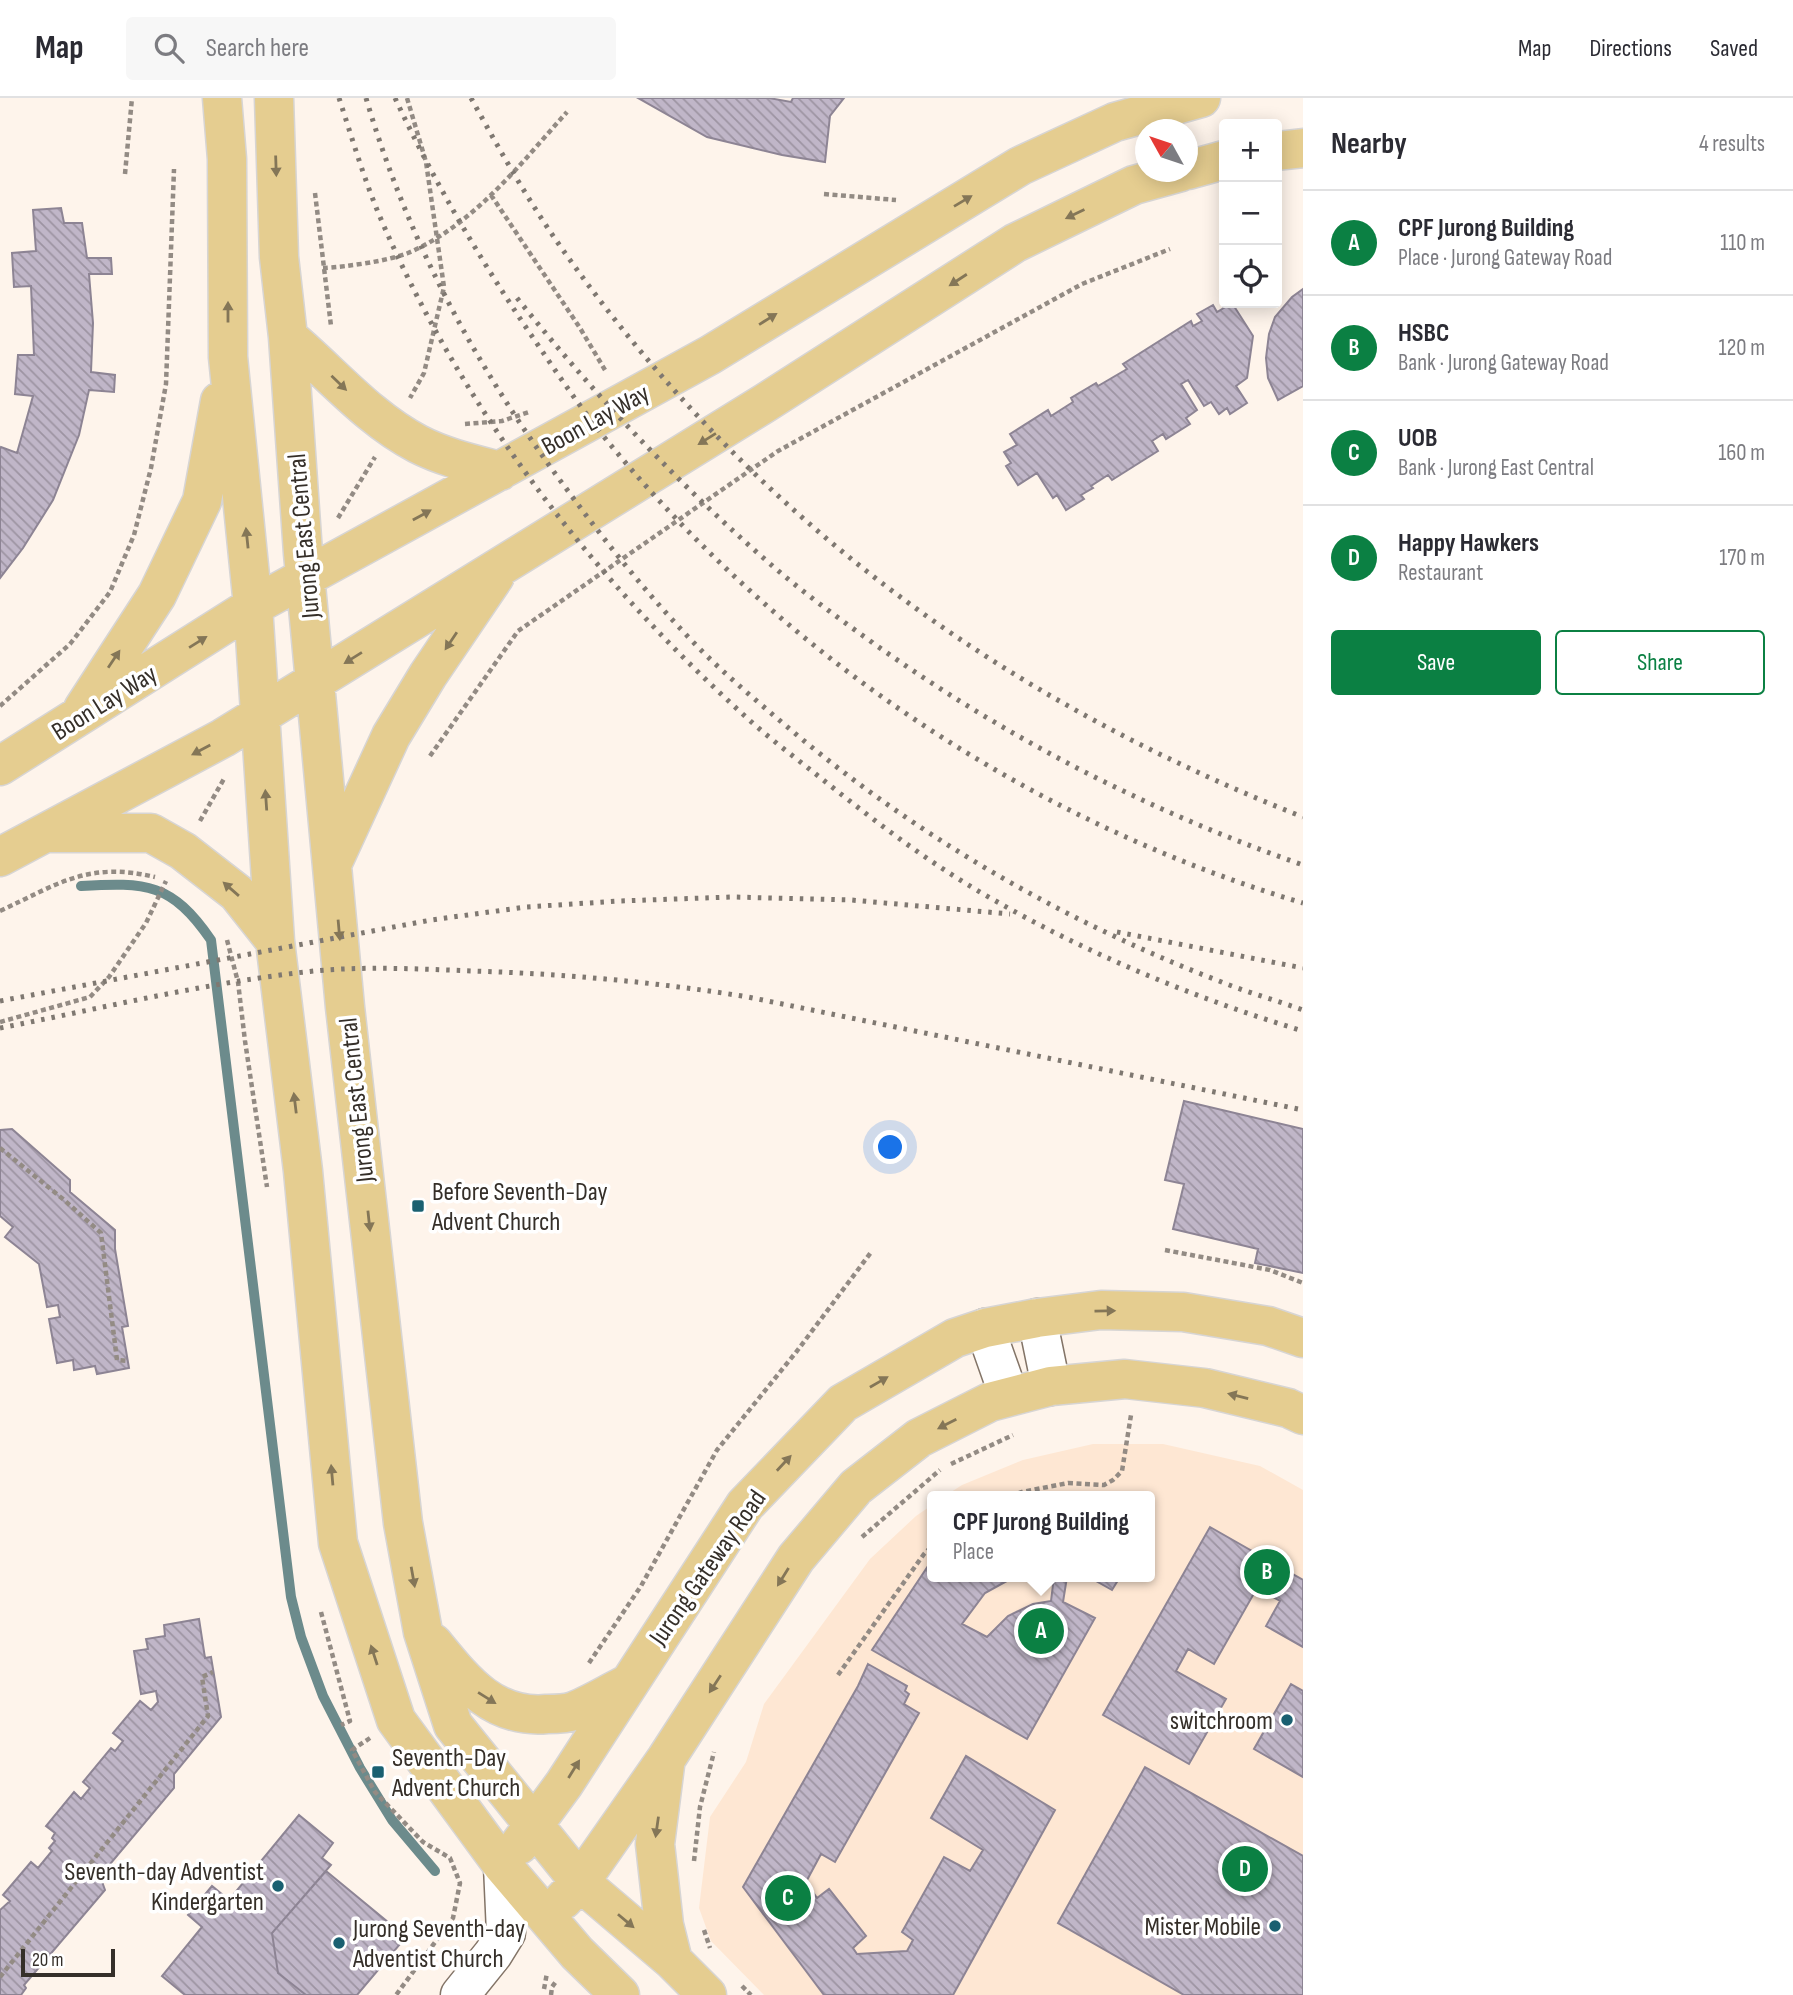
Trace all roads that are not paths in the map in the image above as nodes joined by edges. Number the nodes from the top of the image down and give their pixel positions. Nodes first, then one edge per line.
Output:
1 (222, 98) edge
2 (274, 98) edge
3 (1201, 98) edge
4 (1303, 148) edge
5 (1282, 150) edge
6 (1219, 161) edge
7 (1198, 167) edge
8 (1145, 182) edge
9 (288, 338) junction
10 (228, 357) junction
11 (500, 471) junction
12 (503, 564) junction
13 (305, 577) junction
14 (253, 606) junction
15 (316, 681) junction
16 (260, 715) junction
17 (78, 717) junction
18 (0, 766) edge
19 (47, 833) junction
20 (0, 857) edge
21 (333, 862) junction
22 (275, 941) junction
23 (1037, 1318) junction
24 (985, 1328) junction
25 (1303, 1338) edge
26 (1051, 1386) junction
27 (1016, 1413) junction
28 (1303, 1415) edge
29 (423, 1632) junction
30 (627, 1684) junction
31 (666, 1759) junction
32 (535, 1825) junction
33 (503, 1866) junction
34 (580, 1882) junction
35 (548, 1917) junction
36 (506, 1933) junction
37 (673, 1961) junction
38 (720, 1987) edge
39 (460, 1995) edge
40 (620, 1995) edge

10 -> 1 main road
2 -> 9 main road, Jurong East Central
11 -> 3 main road, Boon Lay Way
4 - 5 main road
6 - 7 main road
8 -> 12 main road
9 -> 11 main road
9 - 13 main road, Jurong East Central
14 -> 10 main road
17 -> 10 main road
13 -> 11 main road, Boon Lay Way
12 -> 15 main road
12 -> 21 main road
13 - 14 main road, Boon Lay Way
13 - 15 main road, Jurong East Central
14 - 16 main road
17 -> 14 main road, Boon Lay Way
15 - 16 main road
15 - 21 main road, Jurong East Central
16 -> 19 main road
22 -> 16 main road
17 - 18 main road, Boon Lay Way
19 - 20 main road
22 -> 19 main road
21 -> 29 main road, Jurong East Central
33 -> 22 main road
23 - 24 main road, Jurong Gateway Road
23 -> 25 main road, Jurong Gateway Road
23 - 26 street
24 - 27 street
30 -> 24 main road, Jurong Gateway Road
26 - 27 main road
28 -> 26 main road
27 -> 31 main road
29 -> 30 main road
29 - 32 main road, Jurong East Central
32 -> 30 main road, Jurong Gateway Road
31 - 34 main road
31 -> 37 main road
32 - 33 main road, Jurong Gateway Road
32 - 34 main road, Jurong East Central
33 - 35 main road
33 - 36 street
34 - 35 main road
34 -> 37 main road, Jurong East Central
35 - 36 street
35 - 40 main road
36 - 39 street
37 - 38 main road, Jurong East Central

